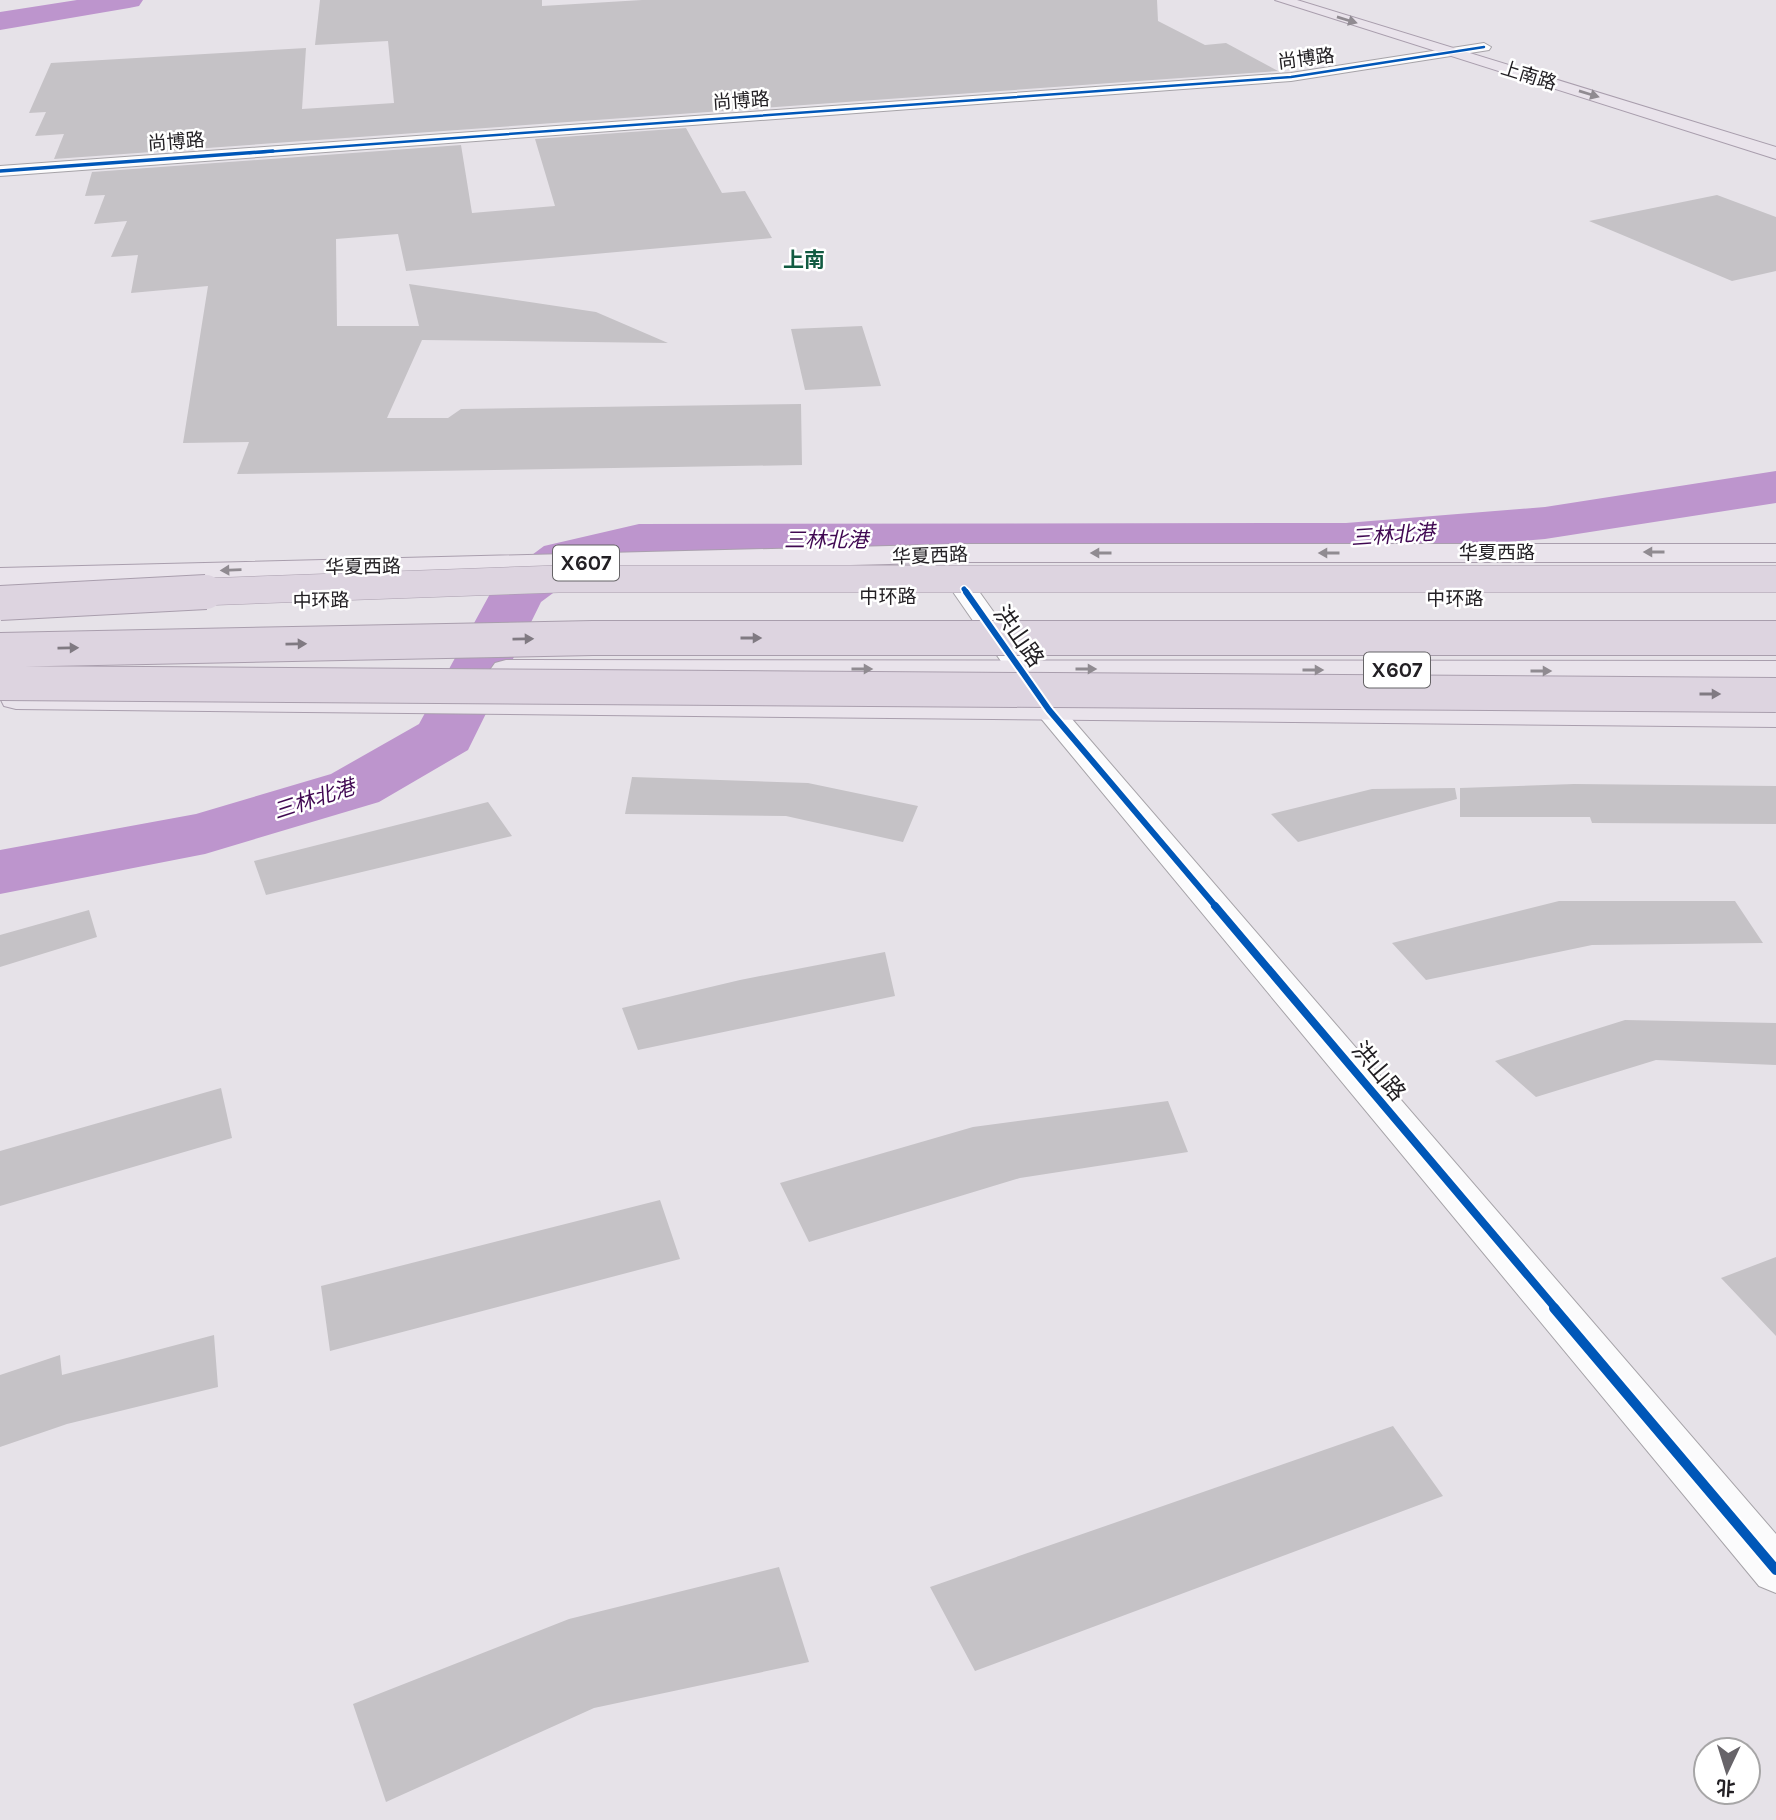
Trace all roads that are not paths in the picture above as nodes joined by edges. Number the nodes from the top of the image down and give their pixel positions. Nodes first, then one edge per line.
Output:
1 (1282, 0) edge
2 (1327, 0) edge
3 (1483, 47) junction
4 (1453, 52) junction
5 (1776, 135) edge
6 (1776, 153) edge
7 (0, 171) edge
8 (1776, 553) edge
9 (0, 577) edge
10 (1776, 579) edge
11 (0, 589) edge
12 (964, 589) junction
13 (1776, 591) edge
14 (1776, 598) edge
15 (0, 605) edge
16 (1776, 638) edge
17 (0, 650) edge
18 (1018, 669) junction
19 (1776, 671) edge
20 (0, 684) edge
21 (251, 687) junction
22 (1776, 695) edge
23 (0, 699) edge
24 (1049, 710) junction
25 (1776, 717) edge
26 (1776, 1570) edge

1 -> 4 main road, 上南路
2 - 3 main road, 上南路
3 - 4 street, 尚博路
3 - 5 main road, 上南路
4 -> 6 main road, 上南路
4 - 7 street, 尚博路
8 -> 9 main road, 华夏西路 / X607
10 - 15 highway, bridge
11 - 12 main road, 华夏西路, bridge
12 - 13 main road, 华夏西路
12 - 18 street, 洪山路
14 - 15 highway, 中环路, bridge
17 -> 16 highway, 中环路, bridge
18 -> 19 main road, X607
21 -> 18 main road, X607
18 - 24 street, 洪山路
20 - 21 main road, X607
20 -> 22 highway, bridge
21 - 23 main road
21 - 24 main road
24 - 25 main road
24 - 26 street, 洪山路

